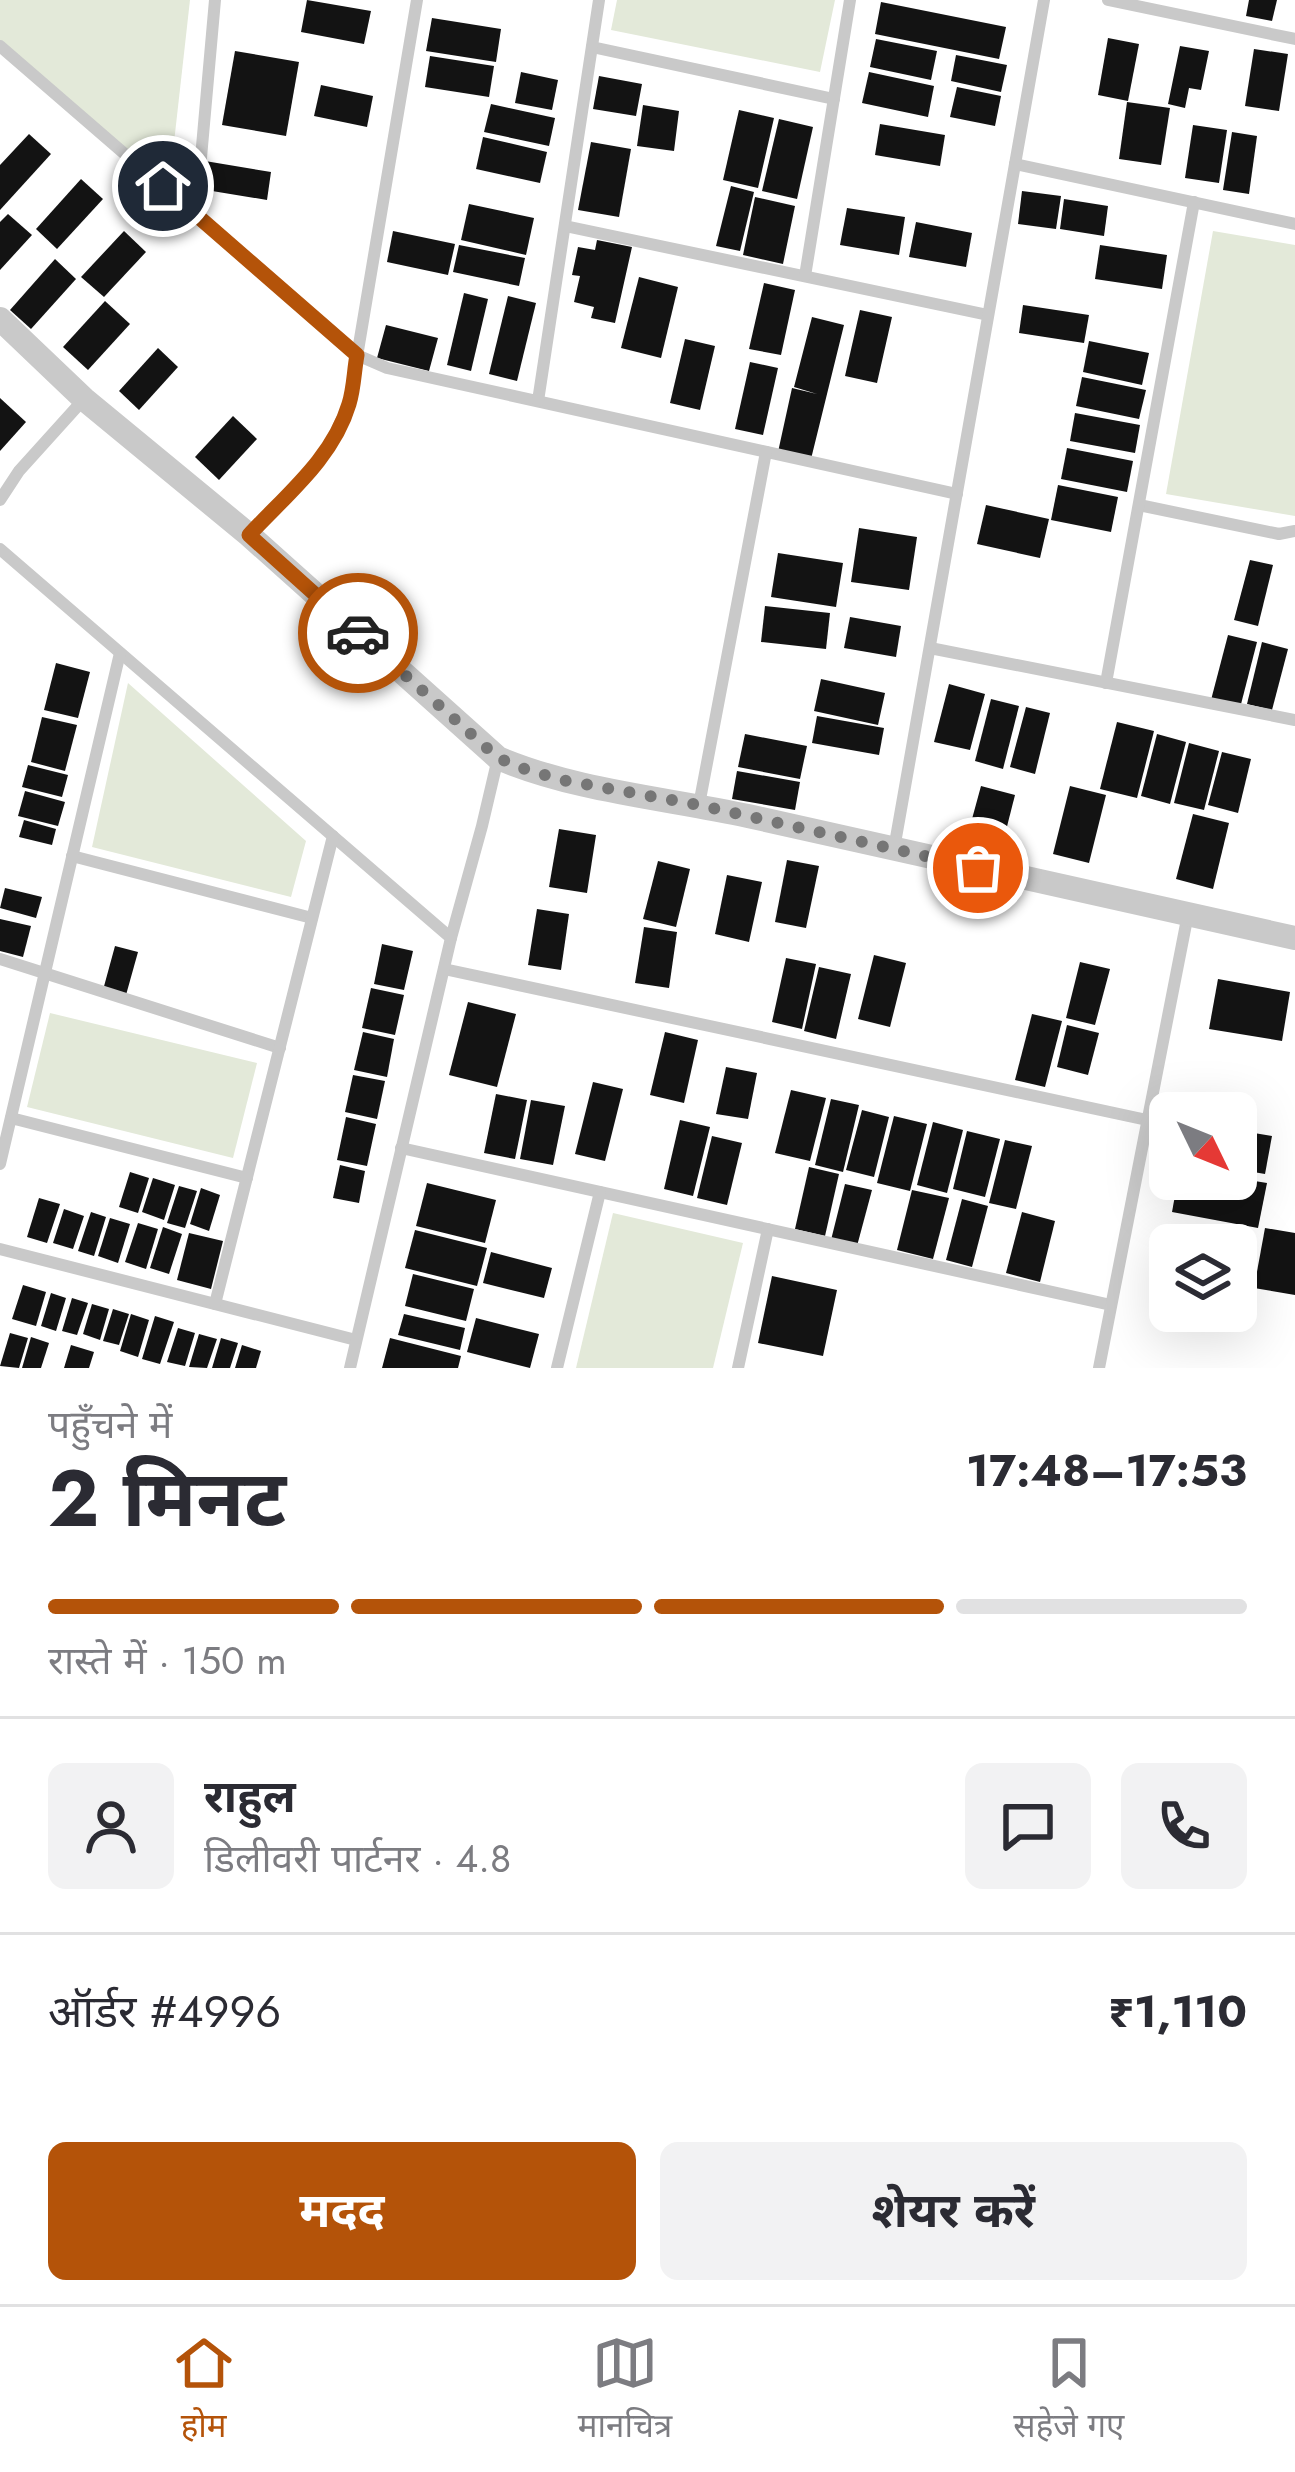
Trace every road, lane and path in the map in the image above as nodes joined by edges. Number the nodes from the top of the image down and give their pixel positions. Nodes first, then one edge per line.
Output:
1 (215, 0) edge
2 (417, 0) edge
3 (599, 0) edge
4 (850, 0) edge
5 (1044, 0) edge
6 (1108, 0) edge
7 (1295, 39) edge
8 (0, 46) edge
9 (592, 46) junction
10 (834, 99) junction
11 (1015, 164) junction
12 (1194, 202) junction
13 (196, 214) junction
14 (1295, 224) edge
15 (565, 226) junction
16 (805, 276) junction
17 (988, 315) junction
18 (0, 319) edge
19 (357, 355) junction
20 (84, 399) junction
21 (538, 401) junction
22 (766, 452) junction
23 (957, 494) junction
24 (0, 500) edge
25 (1139, 505) junction
26 (1295, 531) edge
27 (249, 535) junction
28 (0, 549) edge
29 (930, 648) junction
30 (120, 652) junction
31 (1106, 682) junction
32 (1295, 720) edge
33 (498, 758) junction
34 (699, 805) junction
35 (333, 836) junction
36 (895, 849) junction
37 (72, 856) junction
38 (1188, 914) junction
39 (312, 918) junction
40 (451, 938) junction
41 (1295, 938) edge
42 (0, 959) edge
43 (443, 969) junction
44 (44, 973) junction
45 (280, 1048) junction
46 (11, 1118) junction
47 (1148, 1120) junction
48 (401, 1148) junction
49 (0, 1164) edge
50 (247, 1178) junction
51 (600, 1192) junction
52 (768, 1229) junction
53 (0, 1249) edge
54 (215, 1304) junction
55 (1111, 1305) junction
56 (356, 1340) junction
57 (350, 1368) edge
58 (557, 1368) edge
59 (738, 1368) edge
60 (1099, 1368) edge

1 - 13 lane
2 - 19 lane
3 - 9 lane
4 - 10 lane
5 - 11 lane
6 - 7 lane
8 - 13 lane
9 - 10 lane
9 - 15 lane
10 - 16 lane
11 - 12 lane
11 - 17 lane
12 - 14 lane
12 - 25 lane
13 - 19 lane
15 - 16 lane
15 - 21 lane
16 - 17 lane
17 - 23 lane
18 - 20 street
19 - 21 lane
19 - 27 lane
20 - 24 lane
20 - 27 street
21 - 22 lane
22 - 23 lane
22 - 34 lane
23 - 29 lane
25 - 26 lane
25 - 31 lane
27 - 33 street
28 - 30 lane
29 - 31 lane
29 - 36 lane
30 - 35 lane
30 - 37 lane
31 - 32 lane
33 - 34 street
33 - 40 lane
34 - 36 street
35 - 39 lane
35 - 40 lane
36 - 38 street
37 - 39 lane
37 - 44 lane
38 - 41 street
38 - 47 lane
39 - 45 lane
40 - 43 lane
42 - 44 lane
43 - 47 lane
43 - 48 lane
44 - 45 lane
44 - 46 lane
45 - 50 lane
46 - 49 lane
46 - 50 lane
47 - 55 lane
48 - 51 lane
48 - 56 lane
50 - 54 lane
51 - 52 lane
51 - 58 lane
52 - 55 lane
52 - 59 lane
53 - 54 lane
54 - 56 lane
55 - 60 lane
56 - 57 lane

